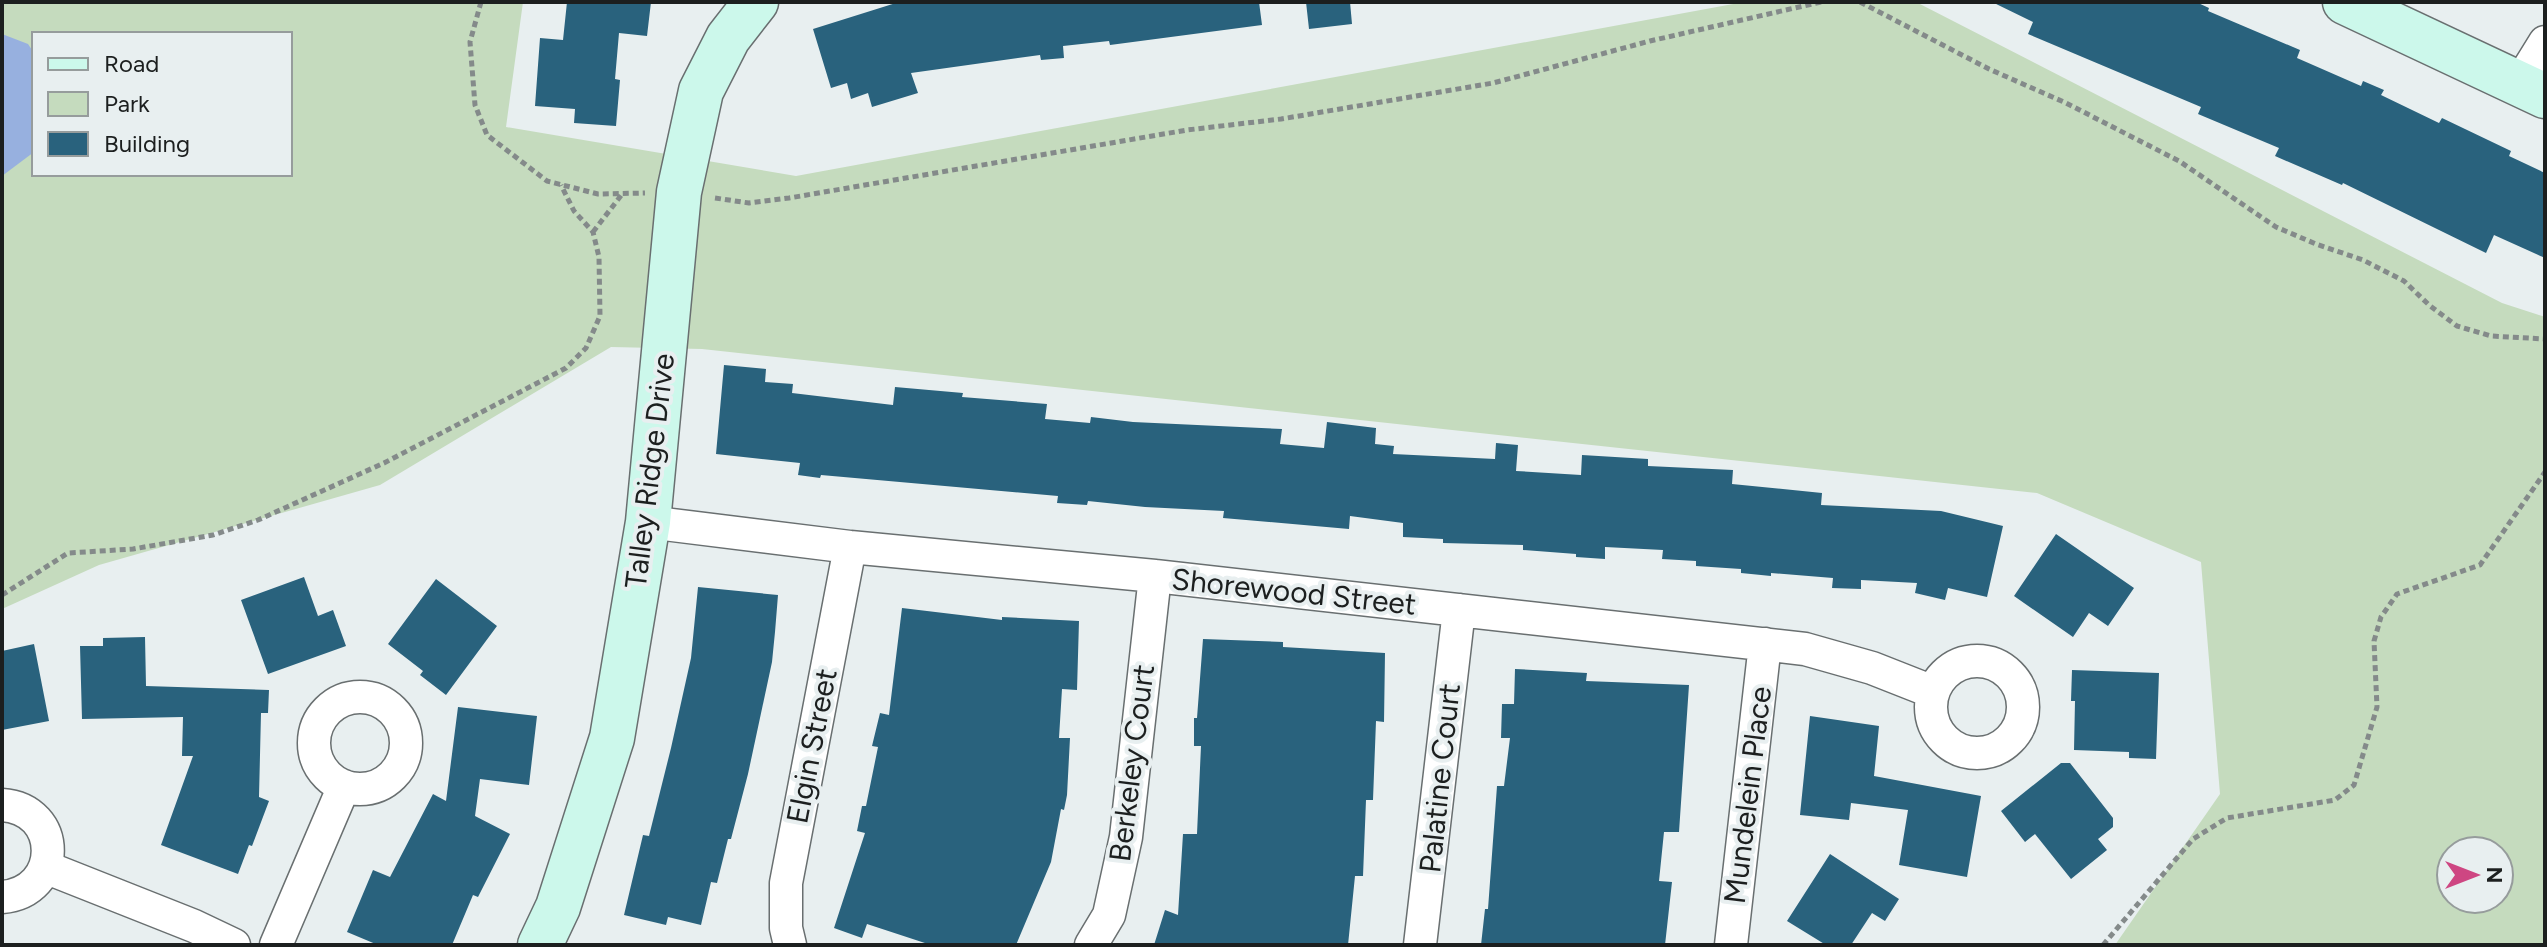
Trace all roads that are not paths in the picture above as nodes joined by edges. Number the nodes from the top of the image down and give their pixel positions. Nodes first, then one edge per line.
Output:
1 (756, 2) edge
2 (2345, 2) edge
3 (2545, 42) edge
4 (2532, 90) edge
5 (648, 522) junction
6 (850, 547) junction
7 (1155, 576) junction
8 (1459, 610) junction
9 (1765, 644) junction
10 (1933, 692) dead end
11 (344, 786) dead end
12 (2, 805) edge
13 (45, 867) junction
14 (2, 897) edge
15 (234, 945) edge
16 (276, 945) edge
17 (540, 945) edge
18 (790, 945) edge
19 (1091, 945) edge
20 (1420, 945) edge
21 (1731, 945) edge

1 - 5 street, Talley Ridge Drive
2 - 4 street
3 - 4 street
5 - 6 street, Shorewood Street
5 - 17 street, Talley Ridge Drive
6 - 7 street, Shorewood Street
6 - 18 street, Elgin Street
7 - 8 street, Shorewood Street
7 - 19 street, Berkeley Court
8 - 9 street, Shorewood Street
8 - 20 street, Palatine Court
9 - 10 street, Shorewood Street
9 - 21 street, Mundelein Place
11 - 16 street
12 - 13 street
13 - 14 street
13 - 15 street

